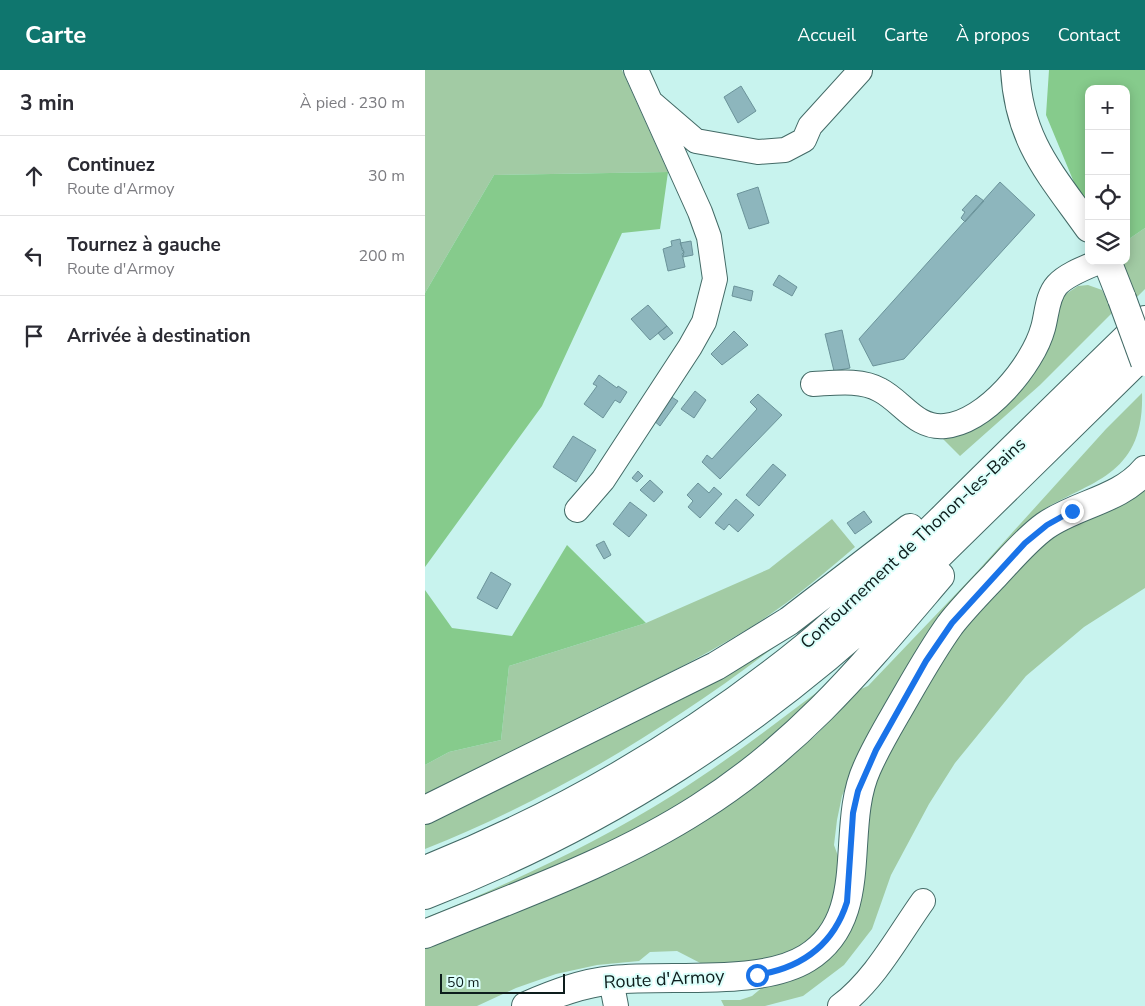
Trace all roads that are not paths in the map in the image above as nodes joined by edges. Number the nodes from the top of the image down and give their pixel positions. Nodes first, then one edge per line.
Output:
1 (636, 70) edge
2 (1015, 70) edge
3 (861, 72) dead end
4 (648, 100) junction
5 (1085, 223) edge
6 (1093, 265) edge
7 (1109, 265) edge
8 (1145, 320) edge
9 (1145, 353) edge
10 (1145, 362) edge
11 (813, 384) dead end
12 (1051, 445) junction
13 (1015, 447) junction
14 (1145, 470) edge
15 (577, 510) dead end
16 (425, 810) edge
17 (425, 870) edge
18 (425, 895) edge
19 (923, 901) dead end
20 (425, 934) edge
21 (611, 980) junction
22 (526, 1006) edge
23 (616, 1006) edge
24 (840, 1006) edge

1 - 4 street
2 - 5 main road
3 - 4 street
4 - 15 street
6 - 11 street
7 - 10 main road, bridge
8 - 13 main road, Contournement de Thonon-les-Bains
9 - 12 main road, Contournement de Thonon-les-Bains
12 - 18 main road, Contournement de Thonon-les-Bains
12 - 20 main road
13 - 16 main road
13 - 17 main road, Contournement de Thonon-les-Bains
14 - 21 main road, Route d'Armoy
19 - 24 street
21 - 22 main road, Route d'Armoy
21 - 23 street

